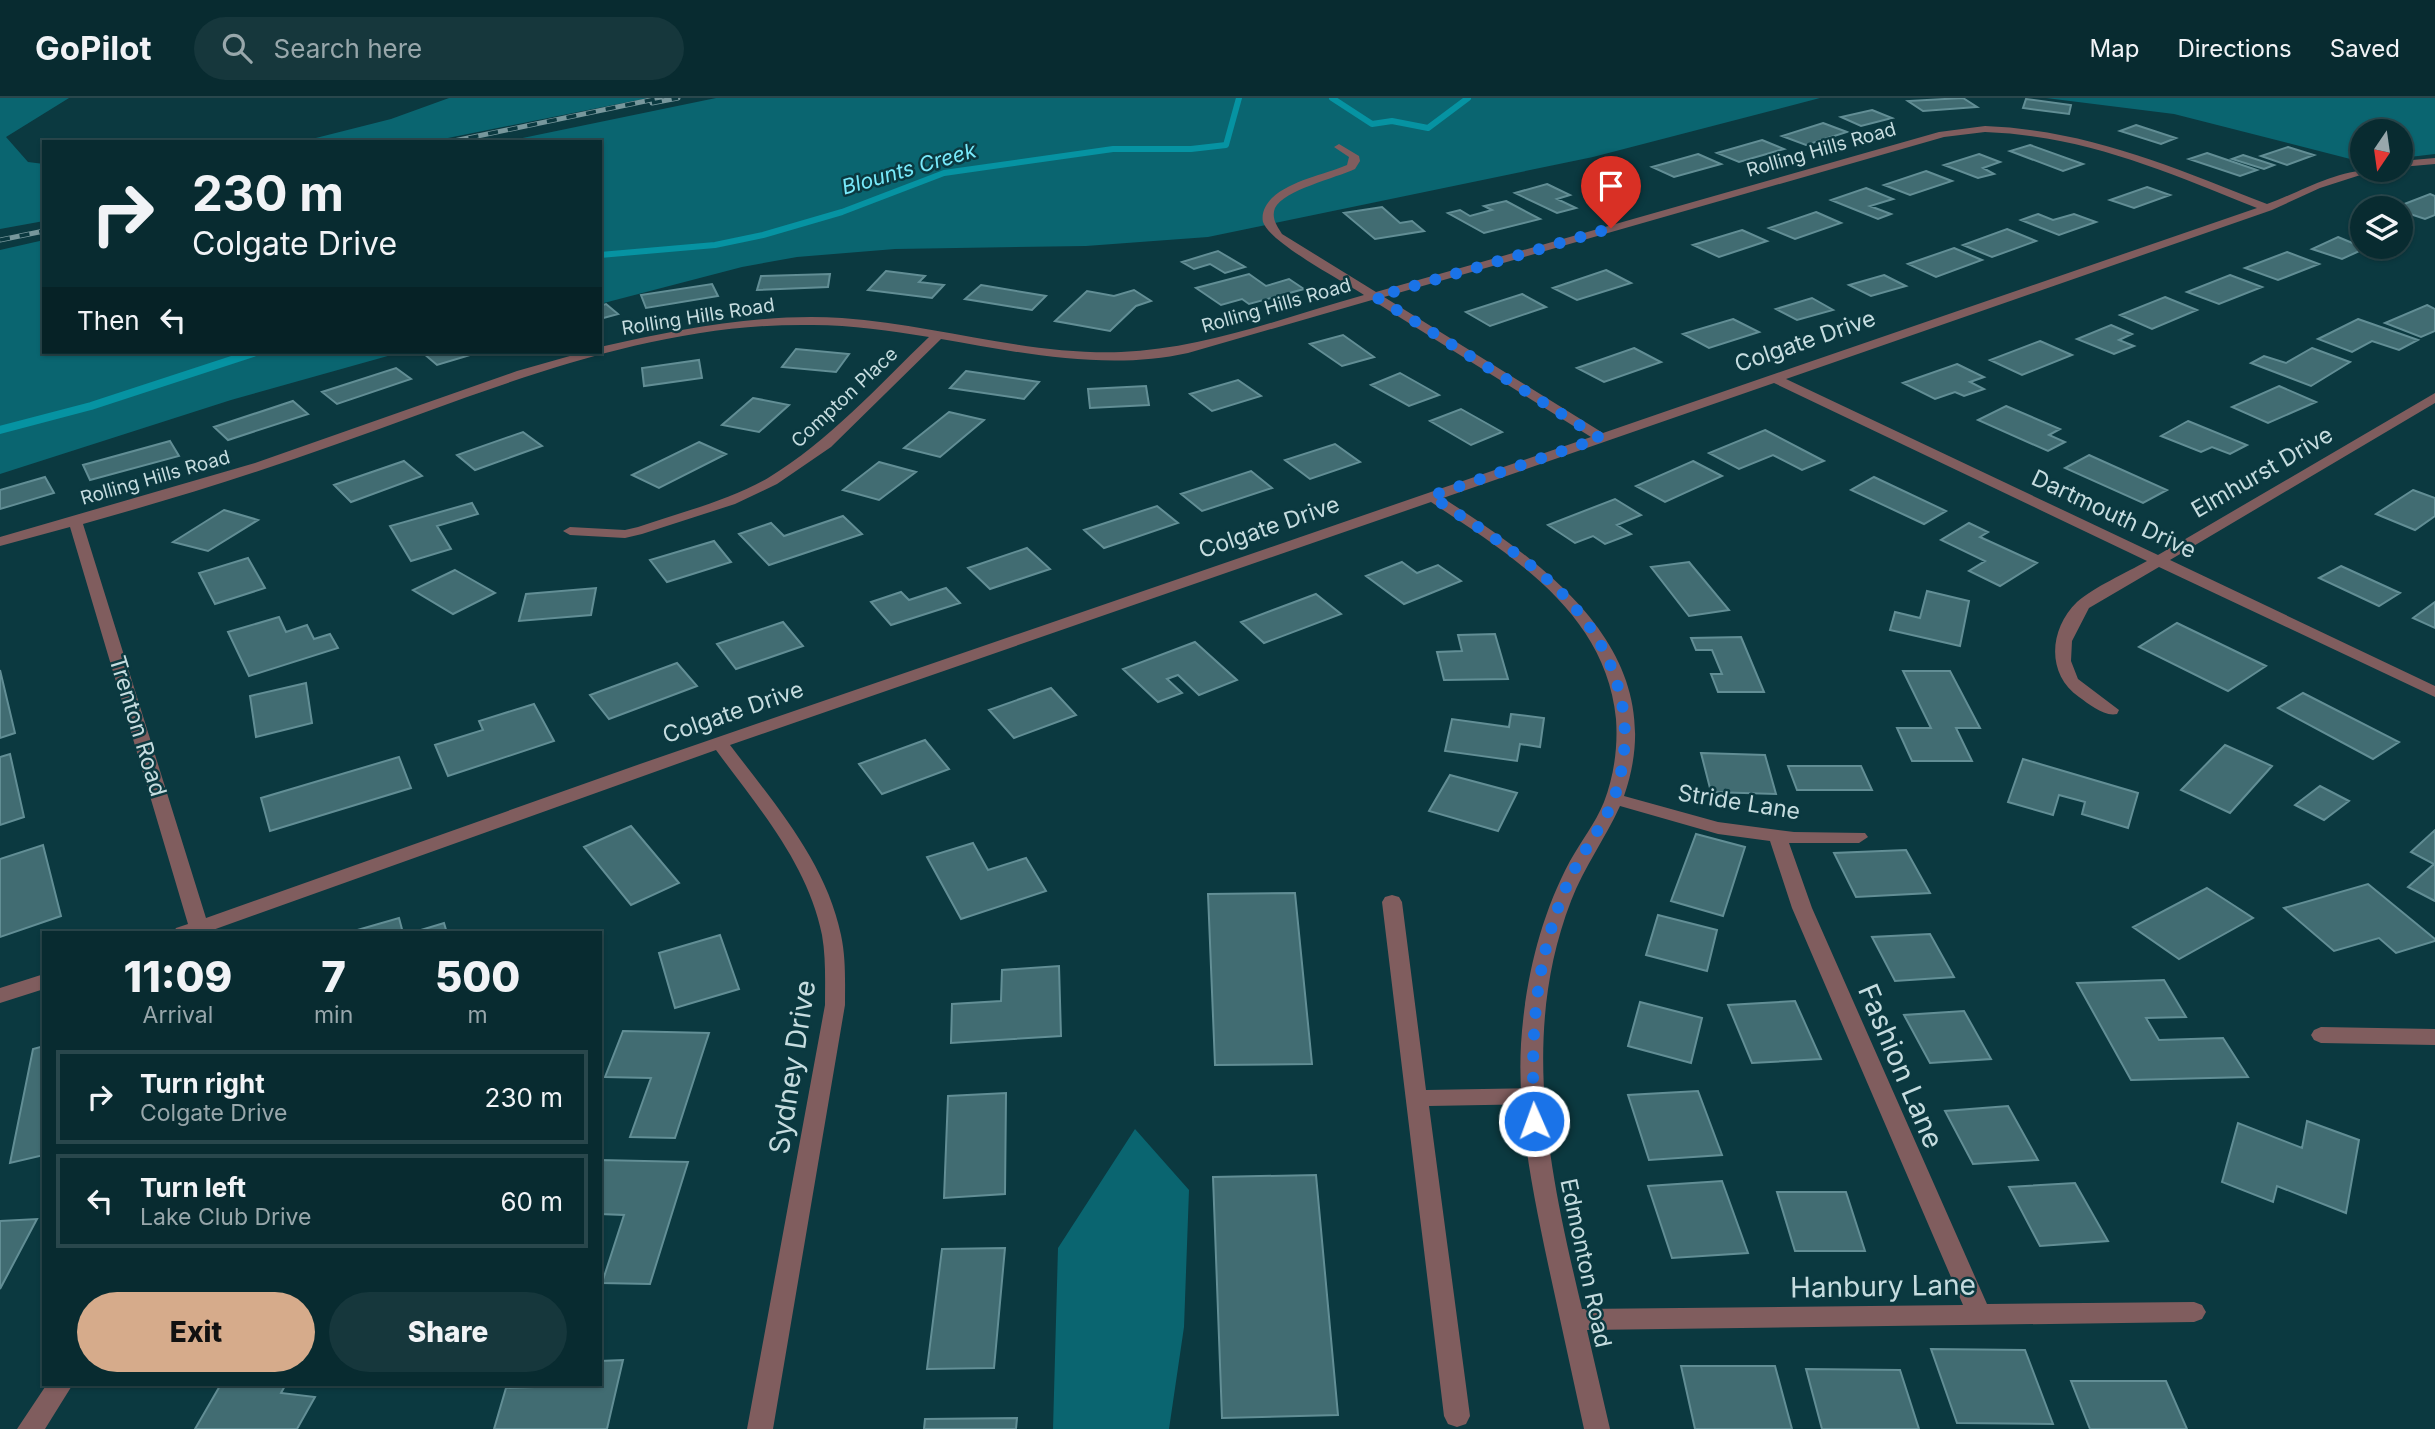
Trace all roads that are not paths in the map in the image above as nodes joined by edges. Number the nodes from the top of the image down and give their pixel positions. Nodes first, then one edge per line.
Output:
1 (1339, 147) dead end
2 (2435, 160) edge
3 (2413, 163) edge
4 (2350, 176) edge
5 (2268, 208) junction
6 (1376, 297) junction
7 (939, 334) junction
8 (602, 350) edge
9 (589, 354) edge
10 (1774, 378) junction
11 (2435, 397) edge
12 (1600, 438) junction
13 (1431, 496) junction
14 (75, 520) junction
15 (570, 531) dead end
16 (0, 542) edge
17 (2157, 560) junction
18 (2435, 692) edge
19 (2112, 710) dead end
20 (720, 743) junction
21 (1614, 799) junction
22 (1778, 837) junction
23 (1859, 837) dead end
24 (1392, 902) dead end
25 (195, 931) edge
26 (42, 982) edge
27 (0, 996) edge
28 (2321, 1035) dead end
29 (2435, 1037) edge
30 (1533, 1096) junction
31 (1417, 1098) junction
32 (2194, 1312) dead end
33 (1979, 1314) junction
34 (1573, 1320) junction
35 (60, 1386) edge
36 (1457, 1416) dead end
37 (30, 1429) edge
38 (760, 1429) edge
39 (1597, 1429) edge

1 - 6 street
2 - 3 street
4 - 5 street, Colgate Drive
5 - 6 street, Rolling Hills Road
5 - 10 street, Colgate Drive
6 - 7 street, Rolling Hills Road
6 - 12 street
7 - 8 street, Rolling Hills Road
7 - 15 street, Compton Place
9 - 14 street, Rolling Hills Road
10 - 12 street, Colgate Drive
10 - 17 street, Dartmouth Drive
11 - 17 street, Elmhurst Drive
12 - 13 street, Colgate Drive
13 - 20 street, Colgate Drive
13 - 21 street, Edmonton Road
14 - 16 street, Rolling Hills Road
14 - 25 street, Trenton Road
17 - 18 street, Dartmouth Drive
17 - 19 street, Elmhurst Drive
20 - 25 street, Colgate Drive
20 - 38 street, Sydney Drive
21 - 22 street, Stride Lane
21 - 30 street, Edmonton Road
22 - 23 street, Stride Lane
22 - 33 street, Fashion Lane
24 - 31 street
26 - 27 street
28 - 29 street
30 - 31 street
30 - 34 street, Edmonton Road
31 - 36 street
32 - 33 street, Hanbury Lane
33 - 34 street, Hanbury Lane
34 - 39 street, Edmonton Road
35 - 37 street

